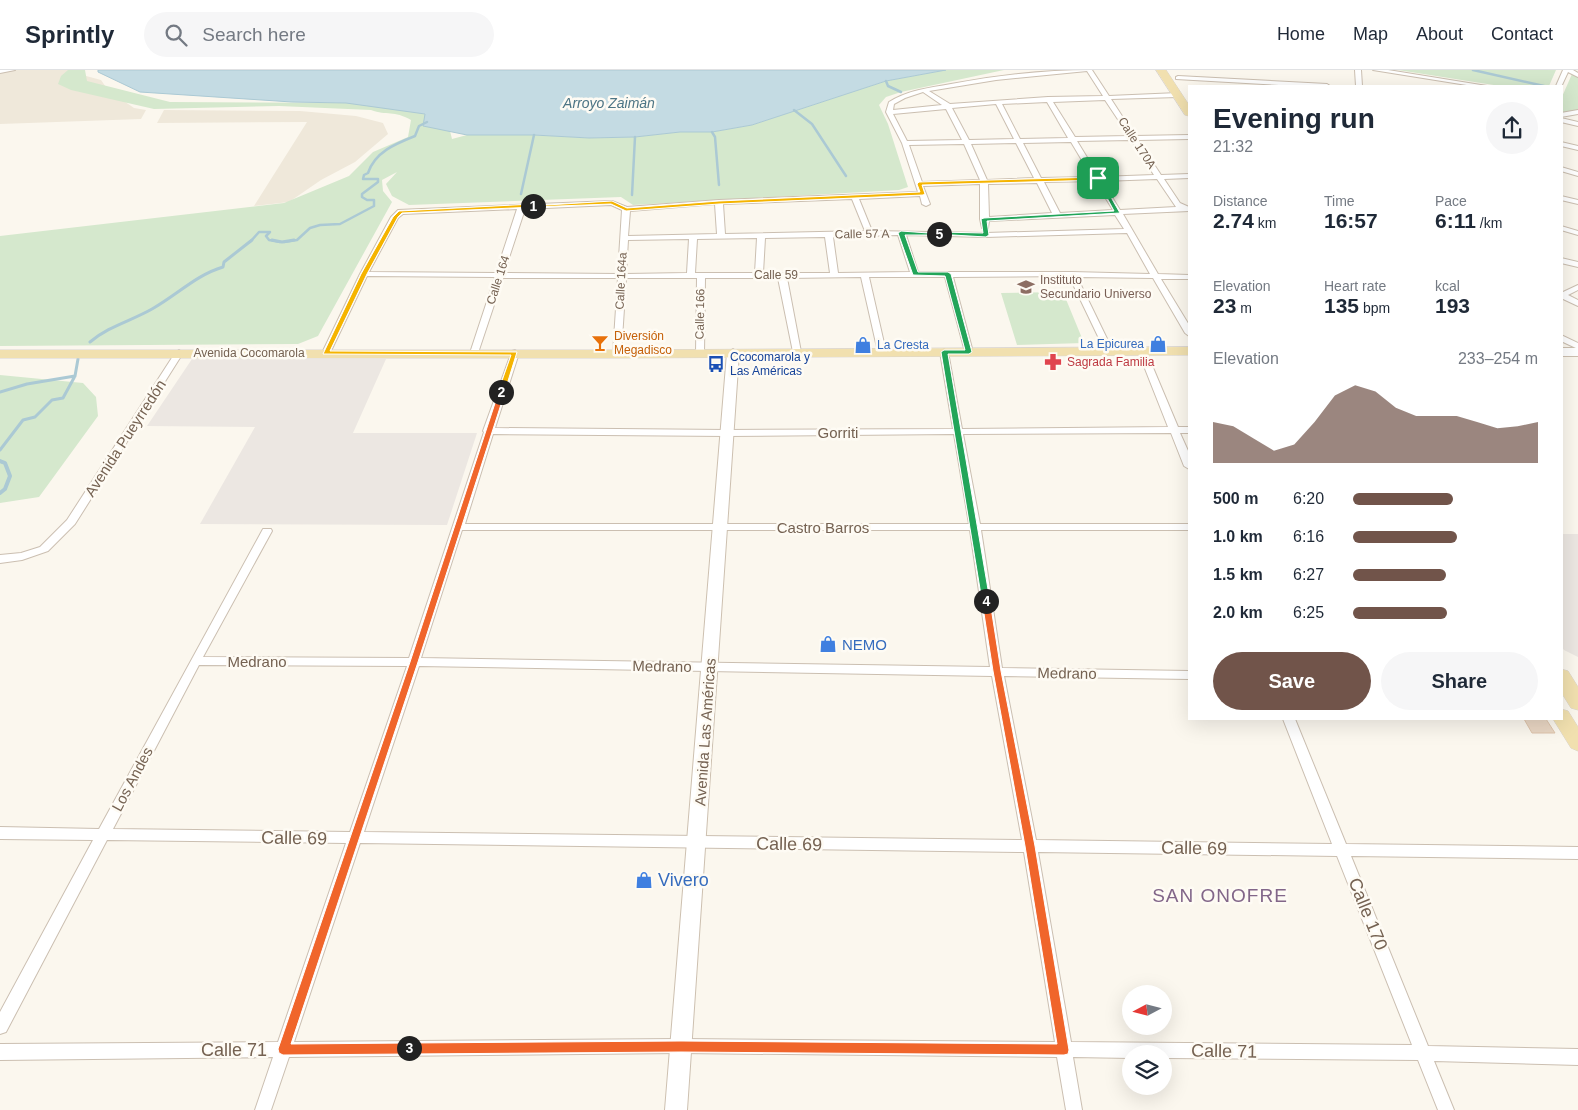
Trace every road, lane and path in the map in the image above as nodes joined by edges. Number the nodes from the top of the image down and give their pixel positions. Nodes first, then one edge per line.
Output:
1 (12, 70) edge
2 (1085, 70) edge
3 (1089, 70) edge
4 (1162, 70) edge
5 (1358, 70) edge
6 (1376, 70) edge
7 (1567, 70) edge
8 (0, 71) edge
9 (1175, 74) edge
10 (1578, 76) edge
11 (1313, 85) edge
12 (1359, 85) edge
13 (1477, 85) edge
14 (1560, 85) edge
15 (925, 90) junction
16 (1106, 97) junction
17 (1184, 97) edge
18 (1048, 100) junction
19 (998, 102) junction
20 (948, 106) junction
21 (1188, 110) edge
22 (888, 112) junction
23 (1578, 112) edge
24 (1563, 114) edge
25 (1563, 120) edge
26 (1578, 124) edge
27 (1188, 137) edge
28 (1134, 138) junction
29 (1074, 140) junction
30 (1017, 141) junction
31 (967, 142) junction
32 (905, 143) junction
33 (1563, 144) edge
34 (1578, 148) edge
35 (1563, 170) edge
36 (1578, 174) edge
37 (1159, 176) junction
38 (1188, 176) edge
39 (1098, 178) junction
40 (1039, 180) junction
41 (984, 182) junction
42 (919, 184) junction
43 (923, 194) junction
44 (854, 196) junction
45 (1563, 198) edge
46 (719, 202) junction
47 (1578, 202) edge
48 (926, 204) dead end
49 (522, 206) junction
50 (626, 209) junction
51 (1187, 210) edge
52 (1118, 212) junction
53 (1057, 215) junction
54 (984, 219) junction
55 (1563, 229) edge
56 (1130, 231) junction
57 (869, 233) junction
58 (901, 233) junction
59 (1578, 233) edge
60 (828, 234) junction
61 (761, 235) junction
62 (986, 235) junction
63 (693, 236) junction
64 (721, 236) junction
65 (624, 238) junction
66 (1563, 261) edge
67 (1578, 266) edge
68 (364, 274) junction
69 (864, 274) junction
70 (915, 274) junction
71 (948, 274) junction
72 (1072, 274) junction
73 (499, 275) junction
74 (691, 275) junction
75 (759, 275) junction
76 (782, 275) junction
77 (834, 275) junction
78 (621, 276) junction
79 (701, 276) junction
80 (1155, 276) junction
81 (1188, 277) edge
82 (1578, 287) edge
83 (1563, 295) edge
84 (1563, 296) edge
85 (1578, 303) edge
86 (1188, 331) edge
87 (1563, 339) edge
88 (1578, 346) edge
89 (1109, 351) junction
90 (1142, 351) junction
91 (1188, 351) edge
92 (326, 352) junction
93 (796, 352) junction
94 (882, 352) junction
95 (944, 352) junction
96 (969, 352) junction
97 (1563, 352) edge
98 (1578, 352) edge
99 (179, 353) junction
100 (474, 353) junction
101 (515, 353) junction
102 (700, 353) junction
103 (733, 353) junction
104 (0, 354) edge
105 (617, 354) junction
106 (1175, 430) junction
107 (1188, 430) edge
108 (488, 431) junction
109 (958, 432) junction
110 (728, 433) junction
111 (1188, 463) edge
112 (458, 527) junction
113 (720, 527) junction
114 (975, 527) junction
115 (1188, 527) edge
116 (266, 531) dead end
117 (0, 559) edge
118 (195, 661) junction
119 (414, 662) junction
120 (710, 666) junction
121 (997, 671) junction
122 (1188, 674) edge
123 (1563, 679) edge
124 (1578, 703) edge
125 (1563, 719) edge
126 (1290, 720) edge
127 (1578, 743) edge
128 (0, 833) edge
129 (102, 835) junction
130 (355, 839) junction
131 (696, 843) junction
132 (1030, 846) junction
133 (1342, 850) junction
134 (1578, 853) edge
135 (0, 1028) edge
136 (681, 1046) junction
137 (283, 1049) junction
138 (1064, 1050) junction
139 (0, 1052) edge
140 (1423, 1053) junction
141 (1578, 1057) edge
142 (263, 1110) edge
143 (676, 1110) edge
144 (1074, 1110) edge
145 (1446, 1110) edge

1 - 8 street
2 - 15 street
3 - 16 street, Calle 170A
4 - 17 main road
5 - 12 street
6 - 13 street
7 - 10 street
7 - 14 street
9 - 11 street
9 - 17 main road
15 - 20 street
15 - 22 street
16 - 17 street
16 - 18 street
16 - 28 street, Calle 170A
17 - 21 main road
18 - 19 street
18 - 29 street
19 - 20 street
19 - 30 street
20 - 22 street
20 - 31 street
22 - 32 street
23 - 24 street
25 - 26 street
27 - 28 street
28 - 29 street
28 - 37 street, Calle 170A
29 - 30 street
29 - 39 street
30 - 31 street
30 - 40 street
31 - 32 street
31 - 41 street
32 - 42 street
33 - 34 street
35 - 36 street
37 - 38 street
37 - 39 street
37 - 51 street, Calle 170A
39 - 40 street
39 - 52 street
40 - 41 street
40 - 53 street
41 - 42 street
41 - 54 street
42 - 43 street
43 - 44 street
43 - 48 street
44 - 46 street
44 - 57 street
45 - 47 street
46 - 50 street
46 - 64 street
49 - 50 street
49 - 68 street
49 - 73 street, Calle 164
50 - 65 street, Calle 164a
51 - 52 street
52 - 53 street
52 - 56 street
53 - 54 street
54 - 62 street
55 - 59 street
56 - 62 street, Calle 57 A
56 - 80 street
57 - 58 street, Calle 57 A
57 - 60 street, Calle 57 A
58 - 62 street, Calle 57 A
58 - 70 street
60 - 61 street, Calle 57 A
60 - 77 street
61 - 64 street, Calle 57 A
61 - 75 street
63 - 64 street, Calle 57 A
63 - 65 street, Calle 57 A
63 - 74 street, Calle 166
65 - 78 street, Calle 164a
66 - 67 street
68 - 73 street, Calle 59
68 - 92 street
69 - 70 street, Calle 59
69 - 77 street, Calle 59
69 - 94 street
70 - 71 street, Calle 59
71 - 72 street, Calle 59
71 - 96 street
72 - 80 street, Calle 59
72 - 89 street
73 - 78 street, Calle 59
73 - 100 street, Calle 164
74 - 78 street, Calle 59
74 - 79 street, Calle 59
75 - 76 street, Calle 59
75 - 79 street, Calle 59
76 - 77 street, Calle 59
76 - 93 street
78 - 105 street, Calle 164a
79 - 102 street, Calle 166
80 - 81 street, Calle 59
80 - 86 street
82 - 83 street
84 - 85 street
87 - 88 street
89 - 90 main road, Avenida Cocomarola
89 - 96 main road, Avenida Cocomarola
90 - 91 main road, Avenida Cocomarola
90 - 106 street
92 - 99 main road, Avenida Cocomarola
92 - 100 main road, Avenida Cocomarola
93 - 94 main road, Avenida Cocomarola
93 - 103 main road, Avenida Cocomarola
94 - 95 main road, Avenida Cocomarola
95 - 96 main road, Avenida Cocomarola
95 - 109 street
97 - 98 main road
99 - 104 main road, Avenida Cocomarola
99 - 117 street, Avenida Pueyrredón
100 - 101 main road, Avenida Cocomarola
101 - 105 main road, Avenida Cocomarola
101 - 108 street
102 - 103 main road, Avenida Cocomarola
102 - 105 main road, Avenida Cocomarola
103 - 110 main road, Avenida Las Américas
106 - 107 street, Gorriti
106 - 109 street, Gorriti
106 - 111 street
108 - 110 street, Gorriti
108 - 112 street
109 - 110 street, Gorriti
109 - 114 street
110 - 113 main road, Avenida Las Américas
112 - 113 street, Castro Barros
112 - 119 street
113 - 114 street, Castro Barros
113 - 120 main road, Avenida Las Américas
114 - 115 street, Castro Barros
114 - 121 street
116 - 118 street, Los Andes
118 - 119 street, Medrano
118 - 129 street, Los Andes
119 - 120 street, Medrano
119 - 130 street
120 - 121 street, Medrano
120 - 131 main road, Avenida Las Américas
121 - 122 street, Medrano
121 - 132 street
123 - 124 main road
125 - 127 main road
126 - 133 street, Calle 170
128 - 129 street, Calle 69
129 - 130 street, Calle 69
129 - 135 street, Los Andes
130 - 131 street, Calle 69
130 - 137 street
131 - 132 street, Calle 69
131 - 136 main road, Avenida Las Américas
132 - 133 street, Calle 69
132 - 138 street
133 - 134 street, Calle 69
133 - 140 street, Calle 170
136 - 137 street, Calle 71
136 - 138 street, Calle 71
136 - 143 main road, Avenida Las Américas
137 - 139 street, Calle 71
137 - 142 street
138 - 140 street, Calle 71
138 - 144 street
140 - 141 street, Calle 71
140 - 145 street, Calle 170

